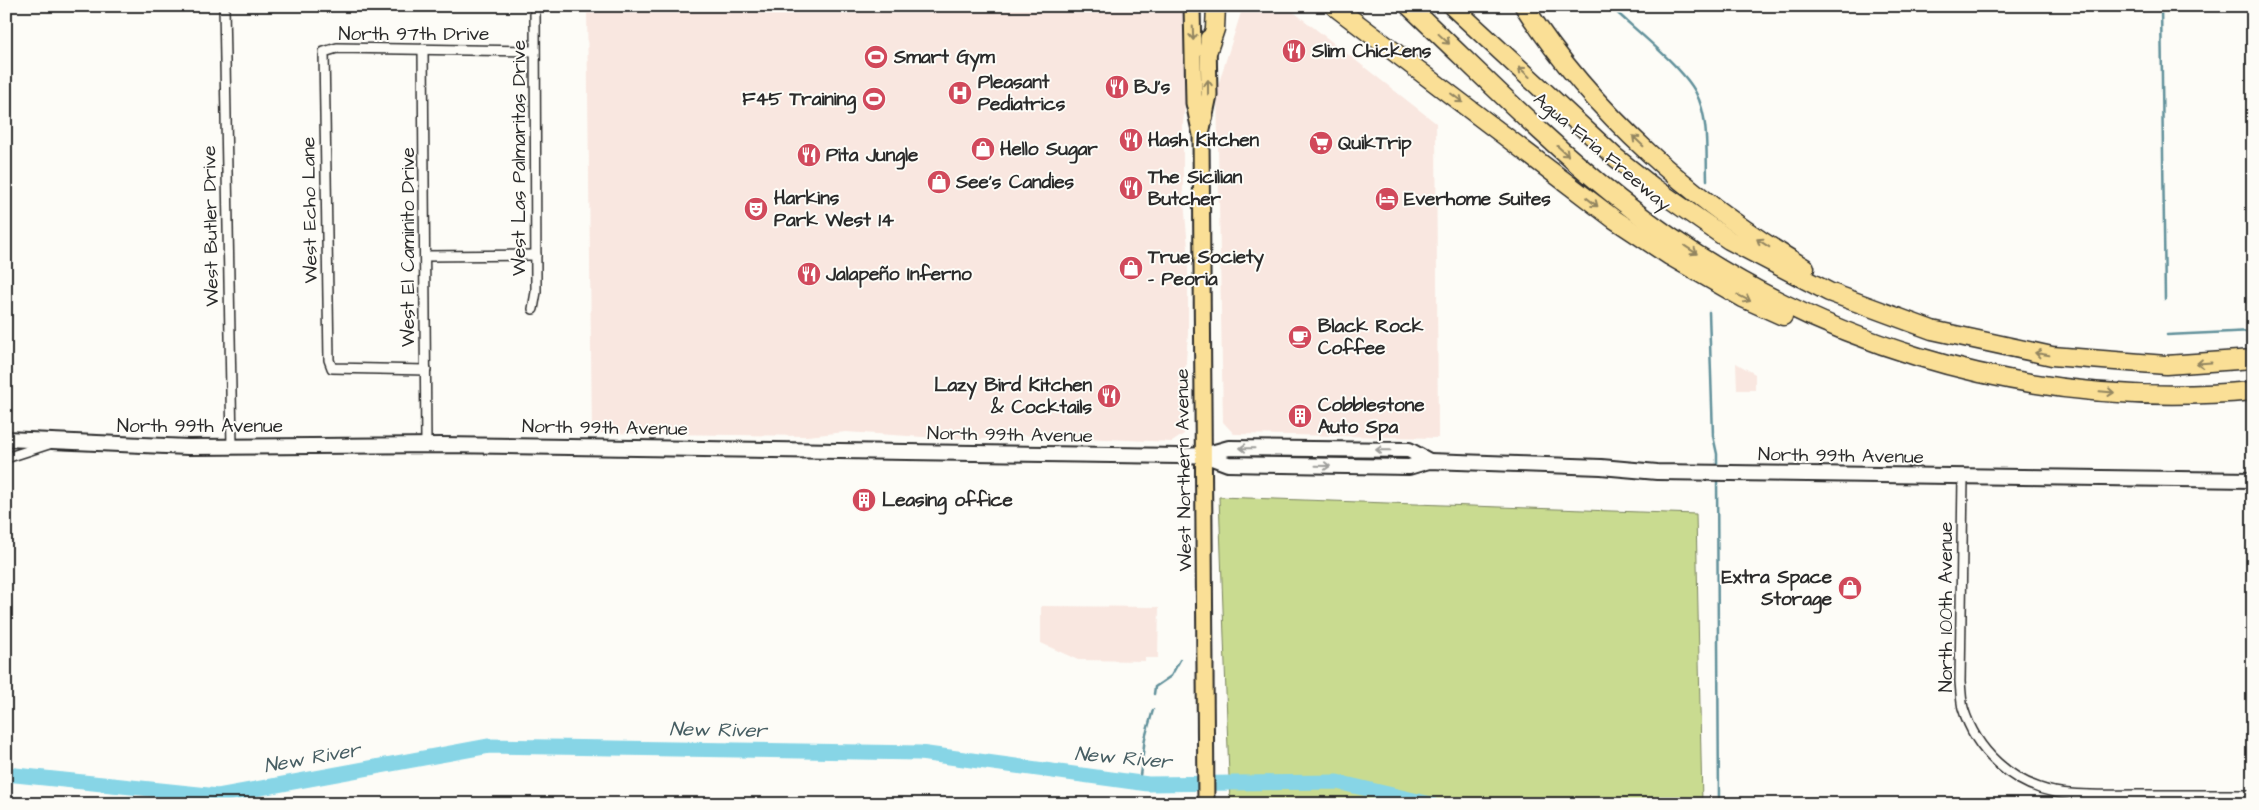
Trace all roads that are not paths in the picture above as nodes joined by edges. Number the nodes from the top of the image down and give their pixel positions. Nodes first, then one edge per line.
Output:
1 (224, 6) edge
2 (535, 6) edge
3 (1192, 6) edge
4 (1209, 6) edge
5 (1216, 6) edge
6 (1334, 6) edge
7 (1409, 6) edge
8 (1452, 6) edge
9 (1524, 6) edge
10 (423, 49) junction
11 (1208, 50) junction
12 (535, 51) junction
13 (324, 52) joint
14 (1200, 135) junction
15 (536, 255) junction
16 (425, 256) junction
17 (532, 309) dead end
18 (1897, 318) junction
19 (2253, 359) edge
20 (426, 370) junction
21 (2059, 387) junction
22 (2253, 391) edge
23 (6, 439) edge
24 (57, 442) junction
25 (426, 445) junction
26 (232, 446) junction
27 (1204, 455) junction
28 (6, 458) edge
29 (1963, 477) junction
30 (2253, 480) edge
31 (2253, 795) edge
32 (1206, 804) edge

1 - 26 street, West Butler Drive
2 - 12 street, West Las Palmaritas Drive
3 -> 14 main road, West Northern Avenue
4 - 11 main road, West Northern Avenue
5 - 11 highway
6 -> 21 highway
7 -> 21 highway, Agua Fria Freeway
18 -> 8 highway, Agua Fria Freeway
18 -> 9 highway
10 - 12 street, North 97th Drive
10 - 13 street, North 97th Drive
10 - 16 street, West El Caminito Drive
14 -> 11 main road, West Northern Avenue
12 - 15 street, West Las Palmaritas Drive
13 - 20 street, West Echo Lane
14 - 27 main road, West Northern Avenue
15 - 16 street
15 - 17 street, West Las Palmaritas Drive
16 - 20 street, West El Caminito Drive
19 -> 18 highway, Agua Fria Freeway
20 - 25 street, West El Caminito Drive
21 -> 22 highway, Agua Fria Freeway
23 - 24 main road, North 99th Avenue
24 - 26 main road, North 99th Avenue
24 - 28 street
25 - 26 main road, North 99th Avenue
25 - 27 main road, North 99th Avenue
27 - 29 main road, North 99th Avenue
27 - 32 main road, West Northern Avenue
29 - 30 main road, North 99th Avenue
29 - 31 street, North 100th Avenue

